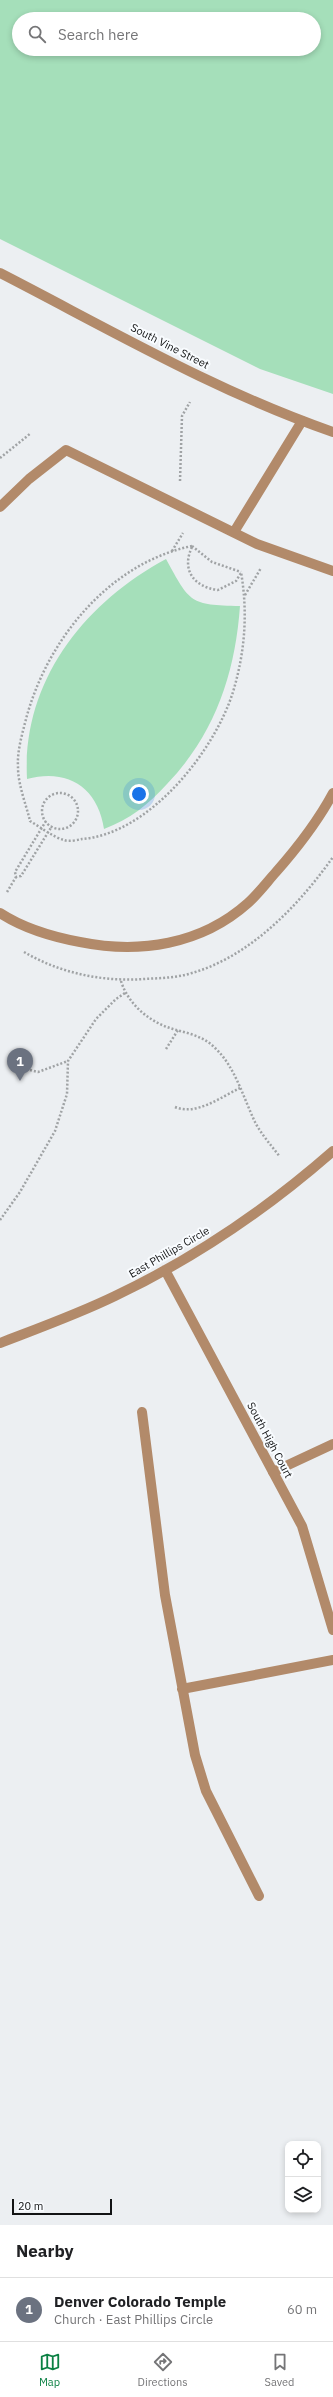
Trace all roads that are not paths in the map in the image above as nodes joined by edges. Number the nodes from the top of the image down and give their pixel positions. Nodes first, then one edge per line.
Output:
1 (0, 273) edge
2 (302, 421) junction
3 (333, 432) edge
4 (0, 508) edge
5 (234, 532) junction
6 (333, 571) edge
7 (333, 793) edge
8 (0, 913) edge
9 (333, 1151) edge
10 (165, 1270) junction
11 (0, 1343) edge
12 (142, 1412) dead end
13 (333, 1444) edge
14 (273, 1472) junction
15 (333, 1630) edge
16 (333, 1660) edge
17 (182, 1689) junction
18 (259, 1896) dead end

1 - 2 street, South Vine Street
2 - 3 street, South Vine Street
2 - 5 street
4 - 5 street
5 - 6 street
7 - 8 street
9 - 10 street, East Phillips Circle
10 - 11 street, East Phillips Circle
10 - 14 street, South High Court
12 - 17 street
13 - 14 street
14 - 15 street, South High Court
16 - 17 street
17 - 18 street

